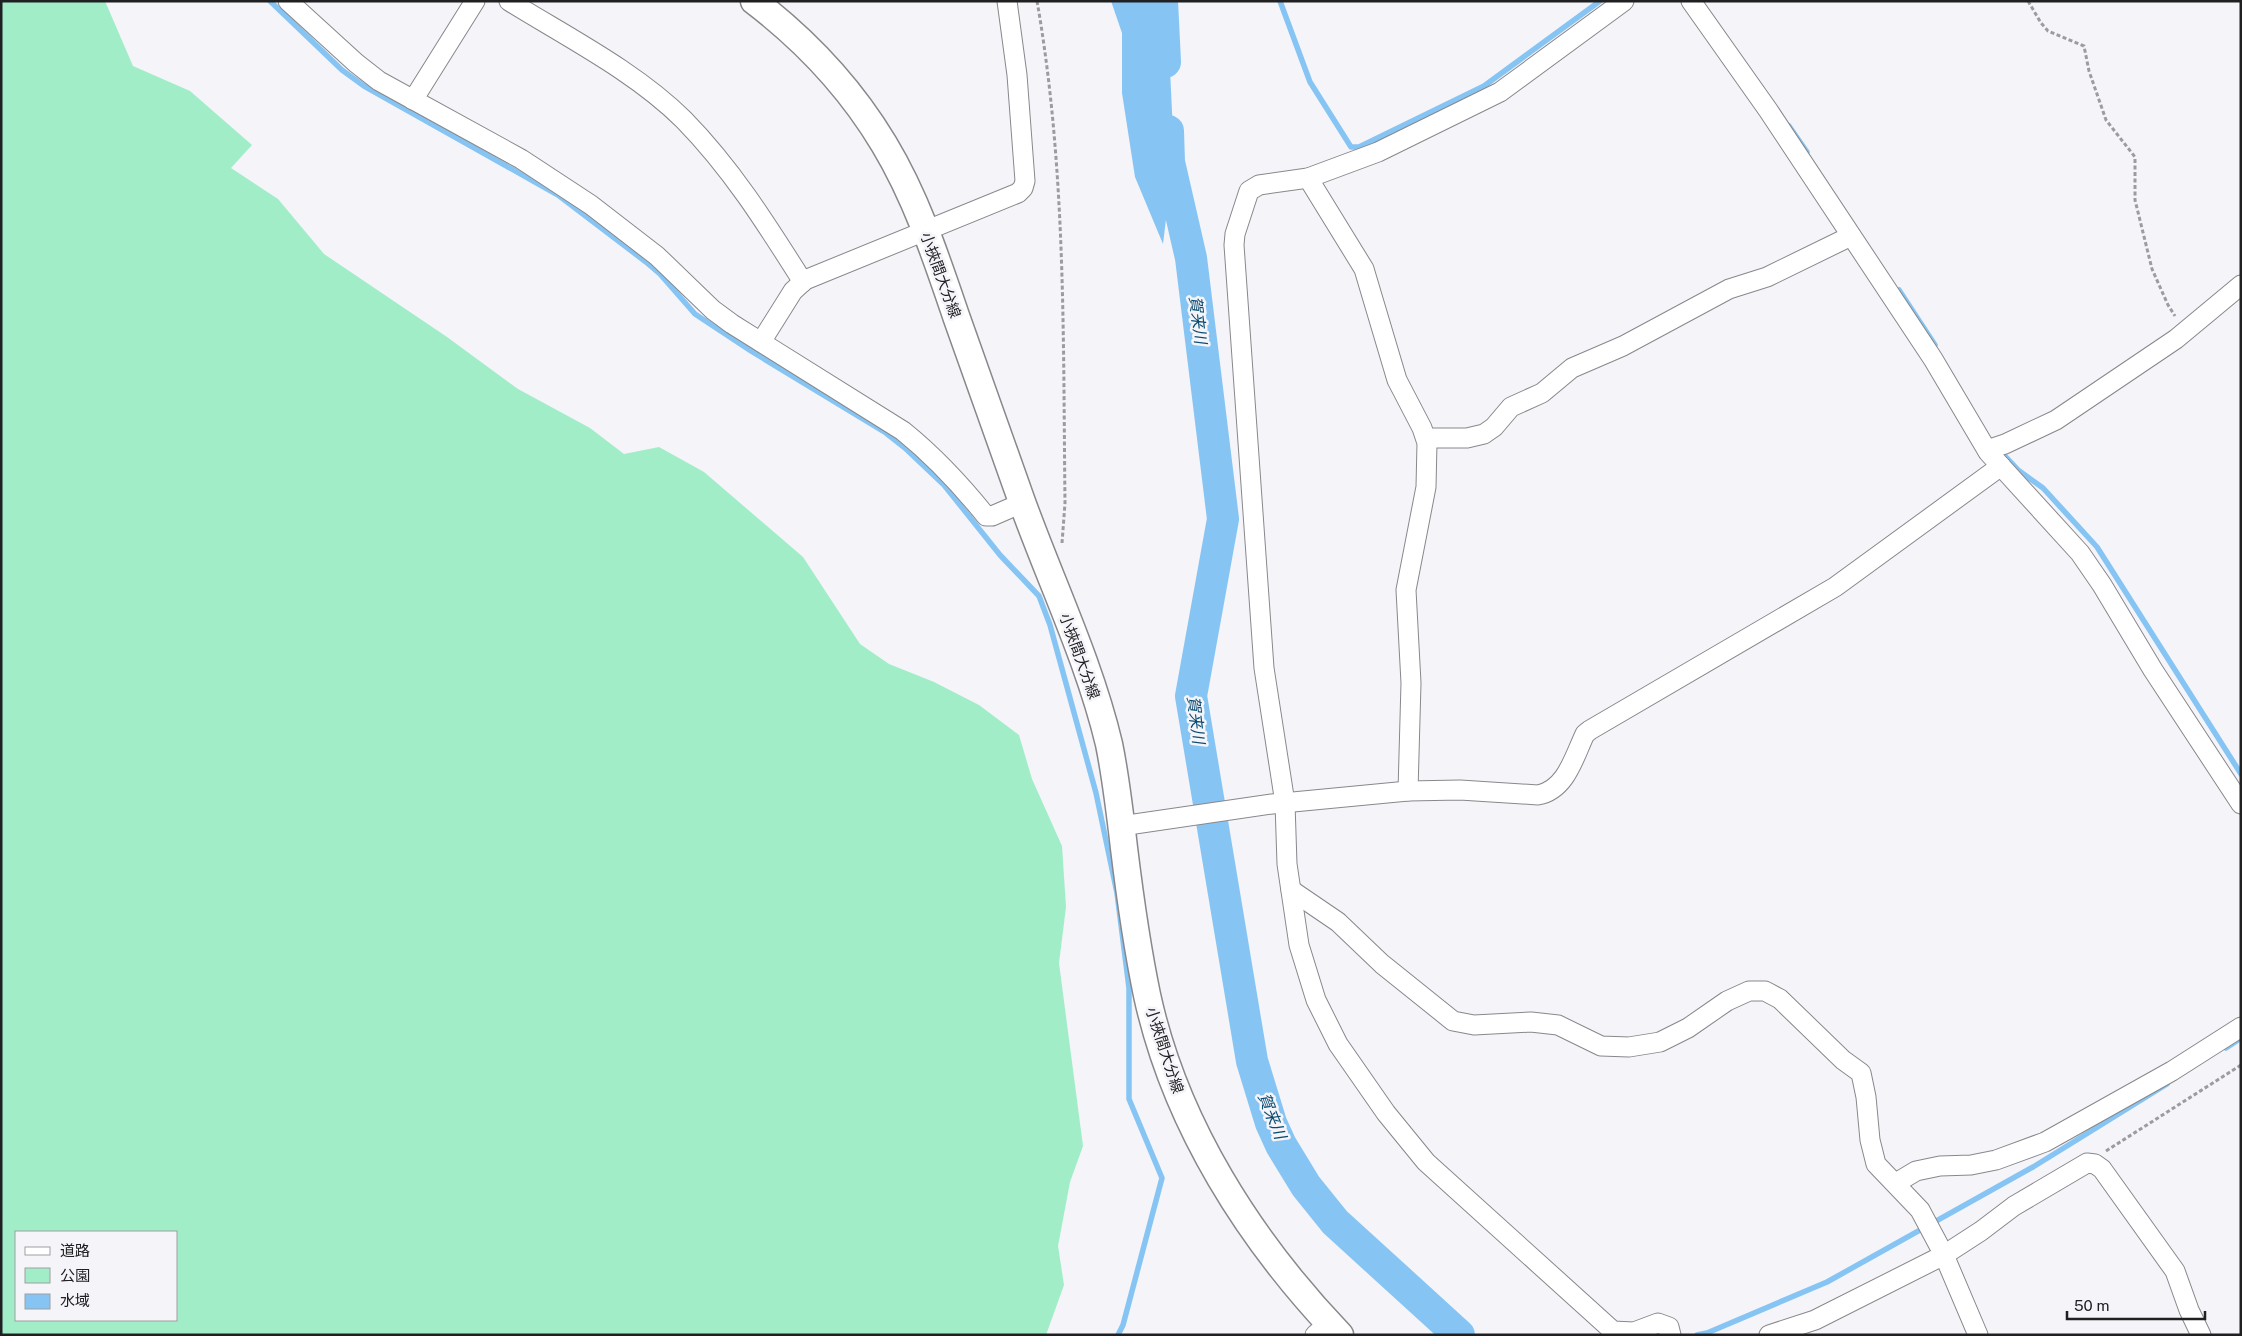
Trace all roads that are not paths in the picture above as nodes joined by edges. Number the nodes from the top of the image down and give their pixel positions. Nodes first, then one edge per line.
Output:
1 (288, 1) edge
2 (475, 1) edge
3 (509, 1) edge
4 (754, 1) edge
5 (1007, 1) edge
6 (1624, 1) edge
7 (1691, 1) edge
8 (413, 100) junction
9 (1308, 178) junction
10 (925, 231) junction
11 (1851, 236) junction
12 (803, 282) junction
13 (2241, 285) edge
14 (761, 342) junction
15 (1426, 438) junction
16 (1987, 450) junction
17 (2001, 466) junction
18 (1022, 504) junction
19 (1408, 791) junction
20 (1279, 804) junction
21 (2241, 804) edge
22 (1133, 824) junction
23 (1291, 890) junction
24 (2241, 1027) edge
25 (1896, 1184) junction
26 (1944, 1254) junction
27 (1328, 1331) edge
28 (1671, 1335) edge
29 (1769, 1335) edge
30 (1978, 1335) edge
31 (2201, 1335) edge

1 - 8 street
2 - 8 street
3 - 12 street
4 - 10 main road, 小挾間大分線
5 - 10 street
6 - 9 street
7 - 11 street
8 - 14 street
9 - 15 street
9 - 20 street
10 - 12 street
10 - 18 main road, 小挾間大分線
11 - 15 street
11 - 16 street
12 - 14 street
13 - 16 street
14 - 18 street
15 - 19 street
16 - 17 street
17 - 19 street
17 - 21 street
18 - 22 main road, 小挾間大分線
19 - 20 street
20 - 22 street
20 - 23 street
22 - 27 main road, 小挾間大分線
23 - 25 street
23 - 28 street
24 - 25 street
25 - 26 street
26 - 29 street
26 - 30 street
26 - 31 street

